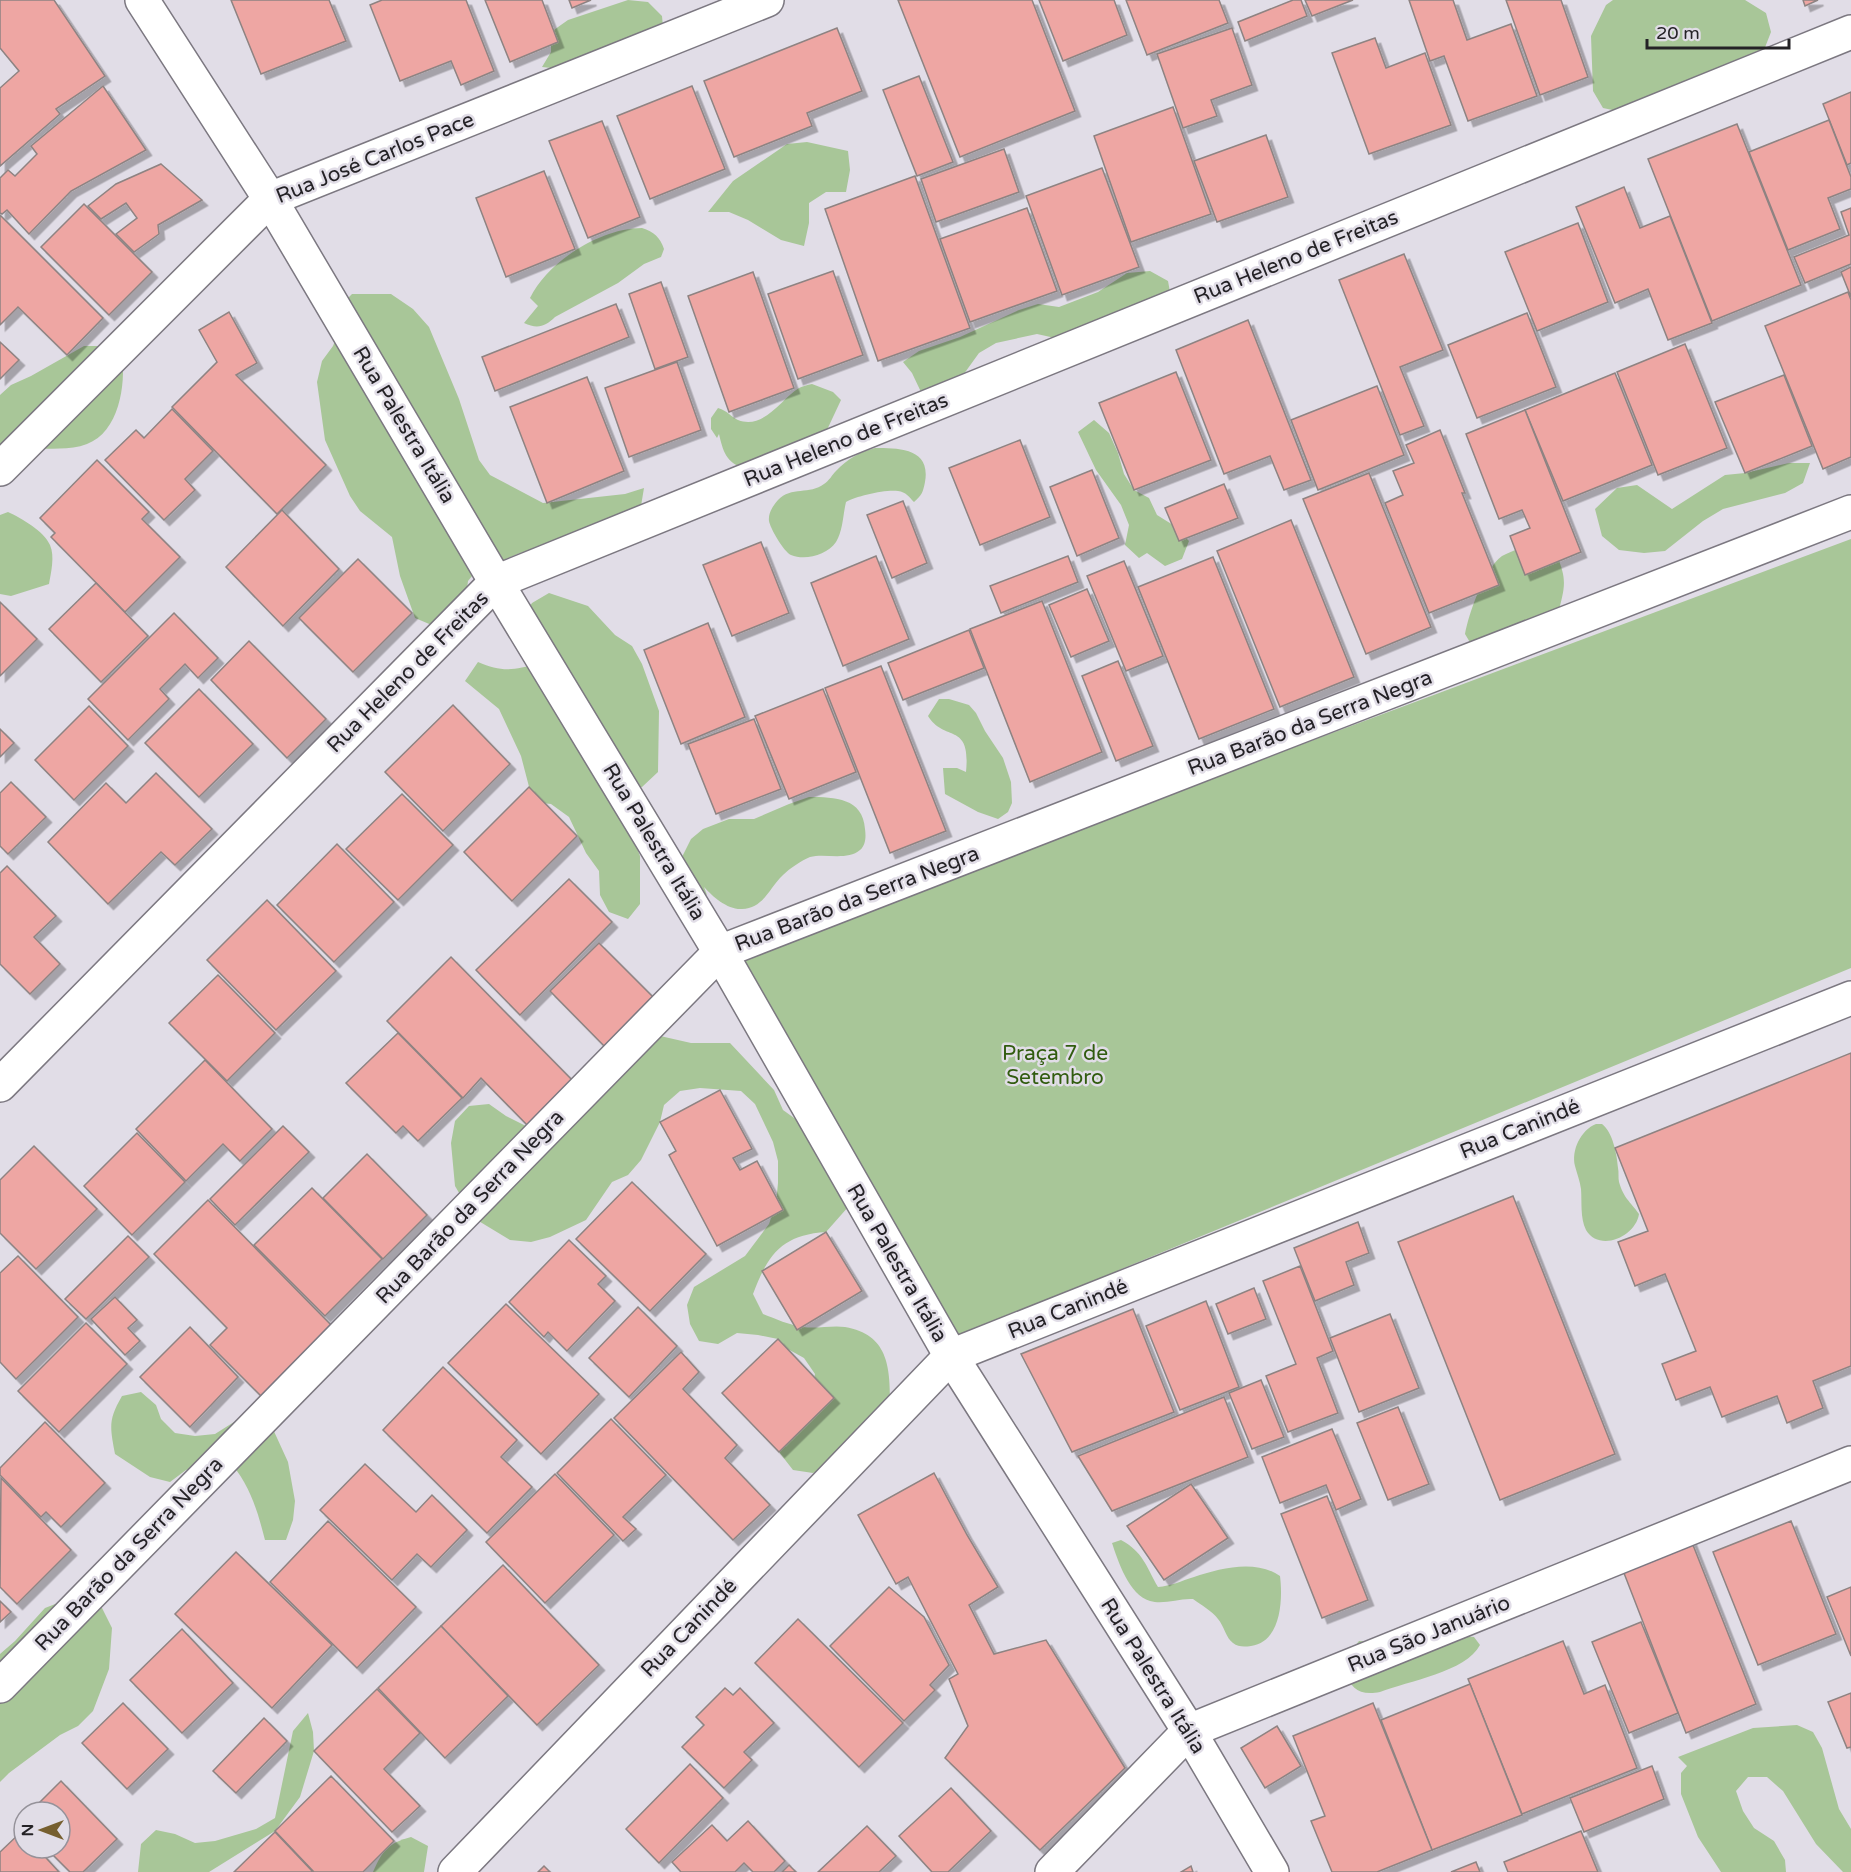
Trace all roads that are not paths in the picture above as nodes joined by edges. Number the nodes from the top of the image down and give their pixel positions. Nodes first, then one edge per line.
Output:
1 (142, 0) edge
2 (767, 0) edge
3 (1851, 32) edge
4 (270, 199) junction
5 (0, 469) edge
6 (1851, 512) edge
7 (496, 582) junction
8 (720, 952) junction
9 (1851, 998) edge
10 (0, 1085) edge
11 (951, 1356) junction
12 (1851, 1463) edge
13 (0, 1686) edge
14 (1189, 1731) junction
15 (455, 1872) edge
16 (1052, 1872) edge
17 (1272, 1872) edge

1 - 4 street, Rua Palestra Itália
2 - 4 street, Rua José Carlos Pace
3 - 7 street, Rua Heleno de Freitas
4 - 5 street, Rua José Carlos Pace
4 - 7 street, Rua Palestra Itália
6 - 8 street, Rua Barão da Serra Negra
7 - 8 street, Rua Palestra Itália
7 - 10 street, Rua Heleno de Freitas
8 - 11 street, Rua Palestra Itália
8 - 13 street, Rua Barão da Serra Negra
9 - 11 street, Rua Canindé
11 - 14 street, Rua Palestra Itália
11 - 15 street, Rua Canindé
12 - 14 street, Rua São Januário
14 - 16 street, Rua São Januário
14 - 17 street, Rua Palestra Itália

